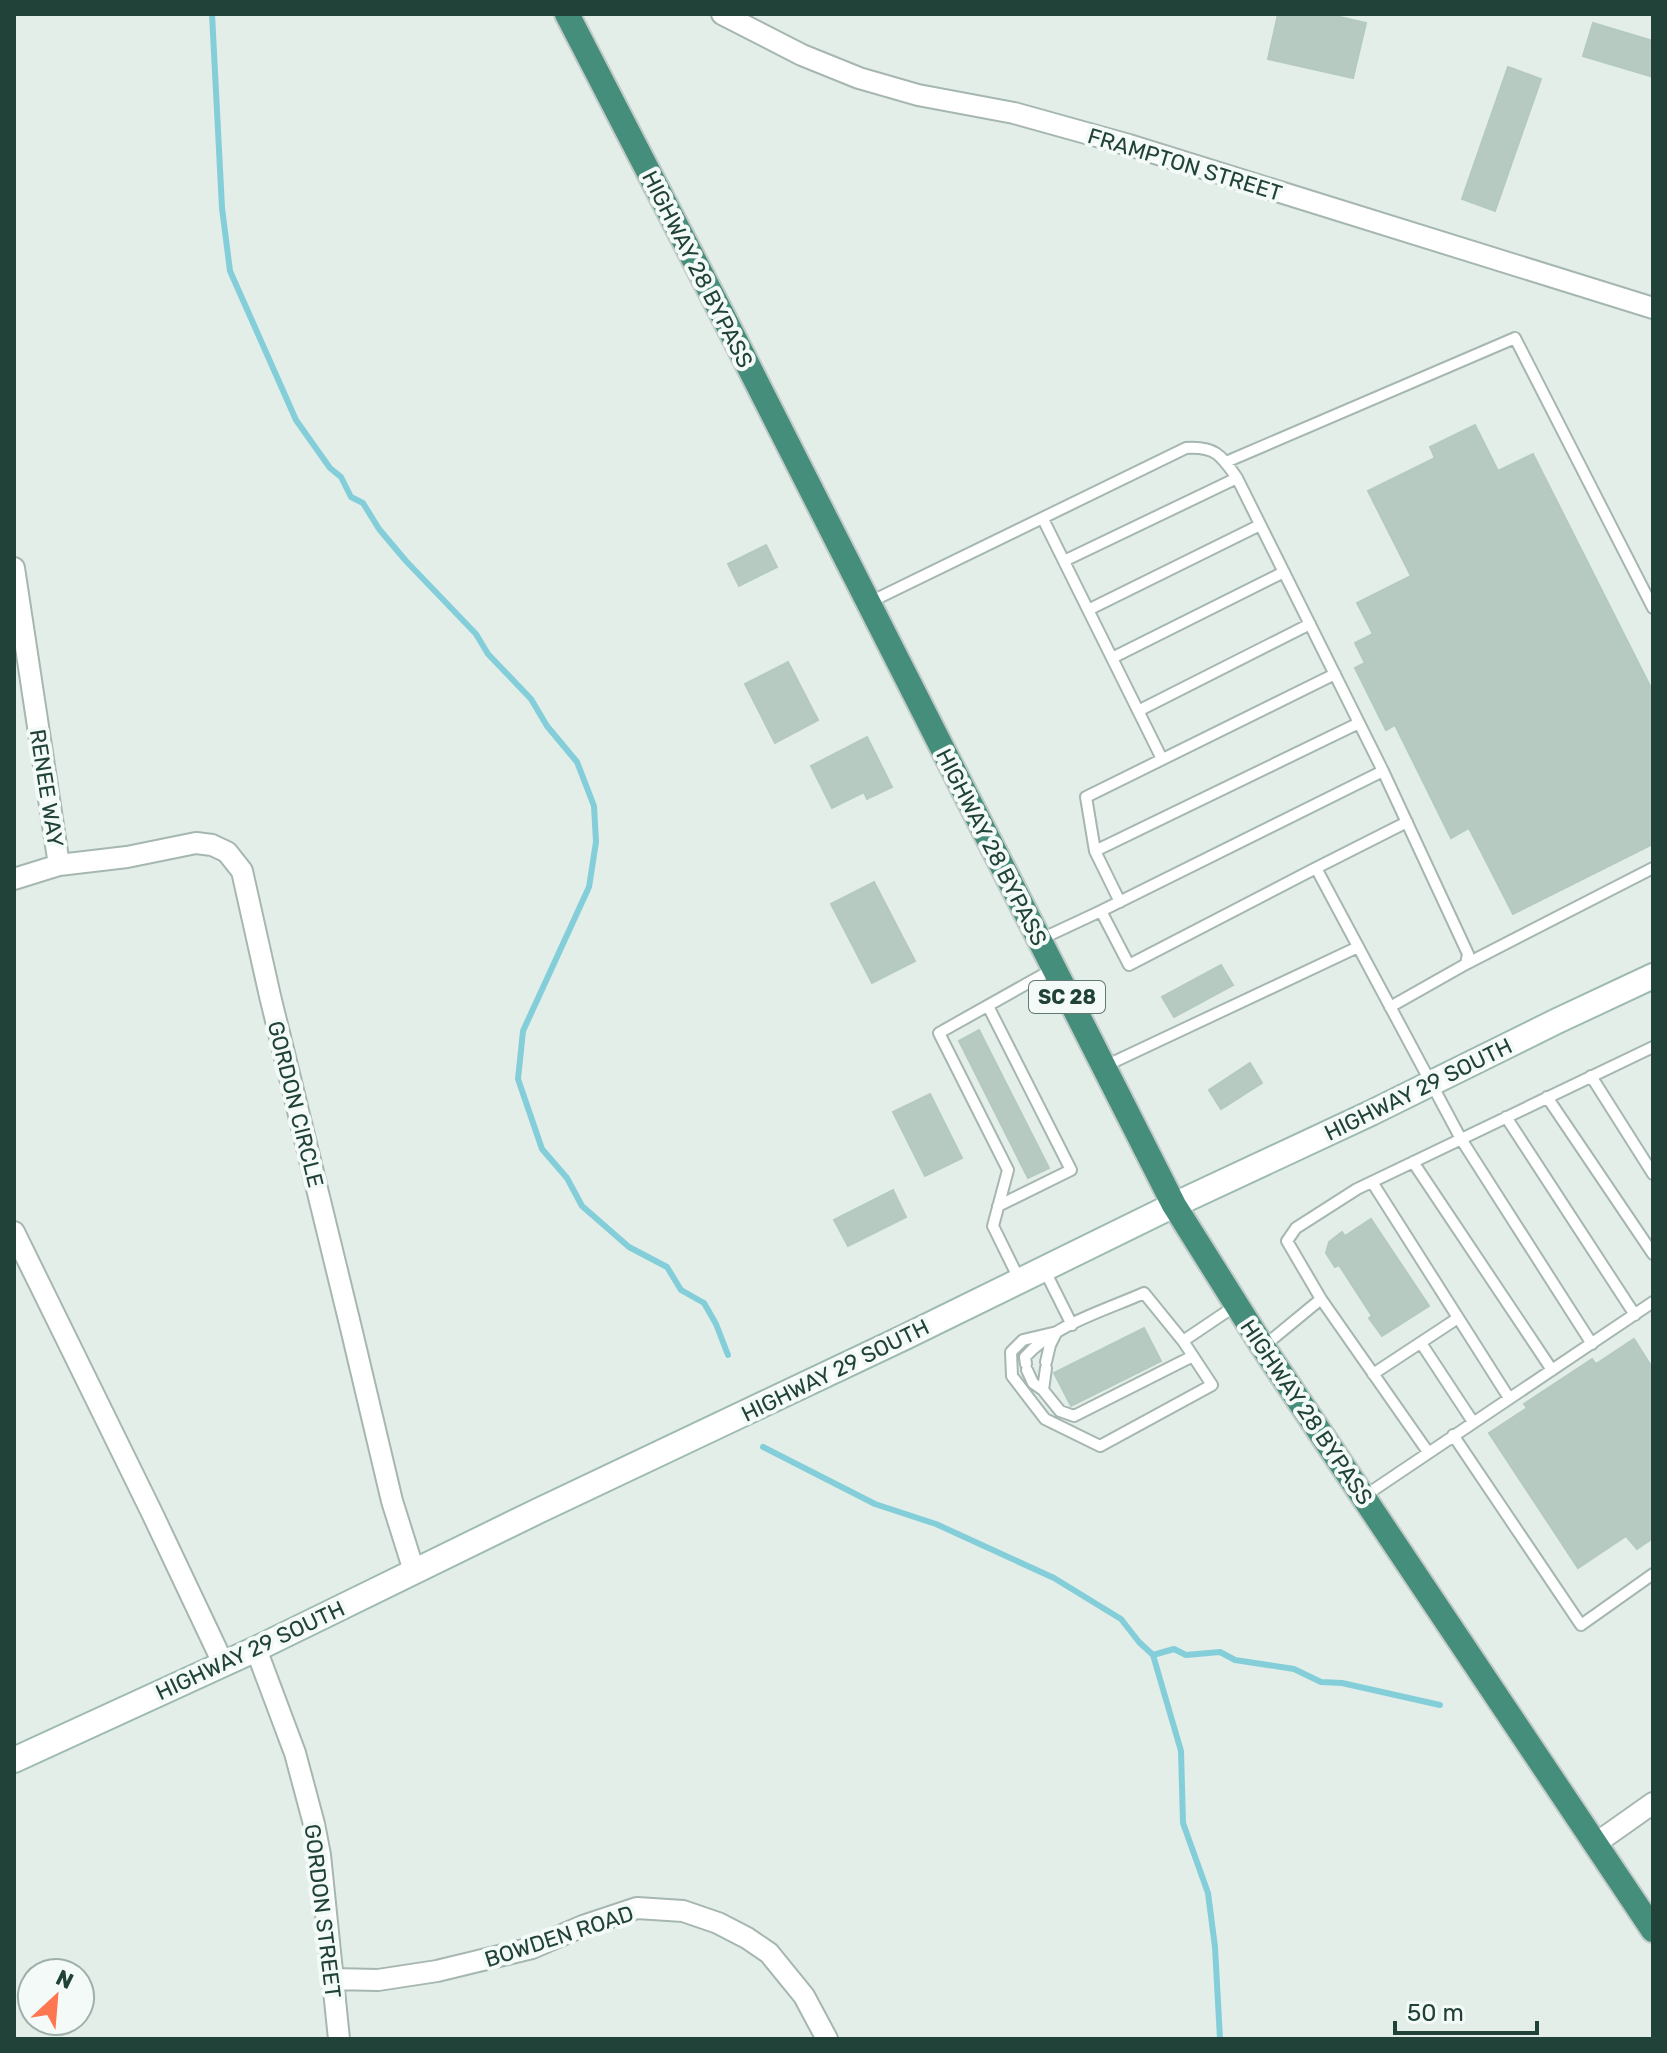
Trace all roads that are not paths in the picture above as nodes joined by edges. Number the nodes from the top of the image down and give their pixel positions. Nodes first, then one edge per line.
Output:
1 (567, 14) edge
2 (722, 14) edge
3 (1653, 308) edge
4 (1226, 462) junction
5 (1237, 478) junction
6 (1043, 519) junction
7 (1260, 525) junction
8 (1064, 561) junction
9 (14, 568) edge
10 (1284, 572) junction
11 (868, 603) junction
12 (1653, 608) edge
13 (1088, 610) junction
14 (1310, 624) junction
15 (1112, 658) junction
16 (1335, 674) junction
17 (1138, 711) junction
18 (1359, 723) junction
19 (1162, 759) junction
20 (1383, 771) junction
21 (1407, 822) junction
22 (1095, 851) junction
23 (59, 865) junction
24 (1316, 868) junction
25 (1653, 868) edge
26 (14, 879) edge
27 (1120, 902) junction
28 (1101, 911) junction
29 (1039, 940) junction
30 (1358, 947) junction
31 (1466, 964) junction
32 (1053, 969) junction
33 (1653, 976) edge
34 (988, 1006) junction
35 (1390, 1007) junction
36 (1653, 1047) edge
37 (1103, 1067) junction
38 (1591, 1076) junction
39 (1431, 1084) junction
40 (1547, 1097) junction
41 (1506, 1117) junction
42 (1461, 1139) junction
43 (1413, 1162) junction
44 (1653, 1174) edge
45 (1372, 1182) junction
46 (1174, 1205) junction
47 (998, 1206) junction
48 (14, 1232) edge
49 (1653, 1254) edge
50 (1044, 1269) junction
51 (1020, 1281) junction
52 (1321, 1299) junction
53 (1653, 1302) edge
54 (1236, 1306) junction
55 (1635, 1315) junction
56 (1458, 1318) junction
57 (1072, 1325) junction
58 (1057, 1332) junction
59 (1183, 1341) junction
60 (1421, 1343) junction
61 (1592, 1344) junction
62 (1263, 1347) junction
63 (1193, 1356) junction
64 (1552, 1370) junction
65 (1373, 1374) junction
66 (1043, 1390) junction
67 (1509, 1398) junction
68 (1473, 1422) junction
69 (1453, 1435) junction
70 (1428, 1452) junction
71 (1363, 1497) junction
72 (414, 1571) junction
73 (1653, 1574) edge
74 (256, 1649) junction
75 (223, 1663) junction
76 (14, 1760) edge
77 (1653, 1803) edge
78 (1595, 1844) junction
79 (1653, 1930) edge
80 (332, 1979) junction
81 (339, 2039) edge
82 (827, 2039) edge

1 - 11 highway, HIGHWAY 28 BYPASS / SC 28
2 - 3 street, FRAMPTON STREET
4 - 5 lane
4 - 6 lane
4 - 12 lane
5 - 7 lane
5 - 8 lane
6 - 8 lane
6 - 11 lane
7 - 10 lane
7 - 13 lane
8 - 13 lane
9 - 23 street, RENEE WAY
10 - 14 lane
10 - 15 lane
11 - 29 highway, HIGHWAY 28 BYPASS / SC 28
13 - 15 lane
14 - 16 lane
14 - 17 lane
15 - 17 lane
16 - 18 lane
16 - 19 lane
17 - 19 lane
18 - 20 lane
18 - 22 lane
19 - 22 lane
20 - 21 lane
20 - 27 lane
21 - 24 lane
21 - 31 lane
22 - 27 lane
23 - 26 street, GORDON CIRCLE
23 - 72 street, GORDON CIRCLE
24 - 28 lane
24 - 30 lane
25 - 31 lane
27 - 28 lane
28 - 29 lane
29 - 32 highway, HIGHWAY 28 BYPASS / SC 28
30 - 35 lane
30 - 37 lane
31 - 35 lane
32 - 34 lane
32 - 37 highway, HIGHWAY 28 BYPASS / SC 28
33 - 39 main road, HIGHWAY 29 SOUTH
34 - 47 lane
34 - 47 lane
35 - 39 lane
36 - 38 lane
37 - 46 highway, HIGHWAY 28 BYPASS / SC 28
38 - 40 lane
38 - 44 lane
39 - 42 lane
39 - 46 main road, HIGHWAY 29 SOUTH
40 - 41 lane
40 - 49 lane
41 - 42 lane
41 - 55 lane
42 - 43 lane
42 - 61 lane
43 - 45 lane
43 - 64 lane
45 - 52 lane
45 - 56 lane
46 - 50 main road, HIGHWAY 29 SOUTH
46 - 54 highway, HIGHWAY 28 BYPASS / SC 28
47 - 51 lane
48 - 75 street
50 - 51 main road, HIGHWAY 29 SOUTH
50 - 57 lane
51 - 72 main road, HIGHWAY 29 SOUTH
52 - 62 lane
52 - 65 lane
53 - 55 lane
54 - 59 lane
54 - 62 highway, HIGHWAY 28 BYPASS / SC 28
55 - 61 lane
56 - 60 lane
56 - 67 lane
57 - 58 lane
57 - 59 lane
58 - 63 lane
58 - 66 lane
58 - 66 lane
59 - 63 lane
60 - 65 lane
60 - 68 lane
61 - 64 lane
62 - 71 highway, HIGHWAY 28 BYPASS / SC 28
63 - 66 lane
64 - 67 lane
65 - 70 lane
67 - 68 lane
68 - 69 lane
69 - 70 lane
69 - 73 lane
70 - 71 lane
71 - 78 highway, HIGHWAY 28 BYPASS / SC 28
72 - 74 main road, HIGHWAY 29 SOUTH
74 - 75 main road, HIGHWAY 29 SOUTH
74 - 80 street, GORDON STREET
75 - 76 main road, HIGHWAY 29 SOUTH
77 - 78 street
78 - 79 highway, HIGHWAY 28 BYPASS / SC 28
80 - 81 street, GORDON STREET
80 - 82 street, BOWDEN ROAD

